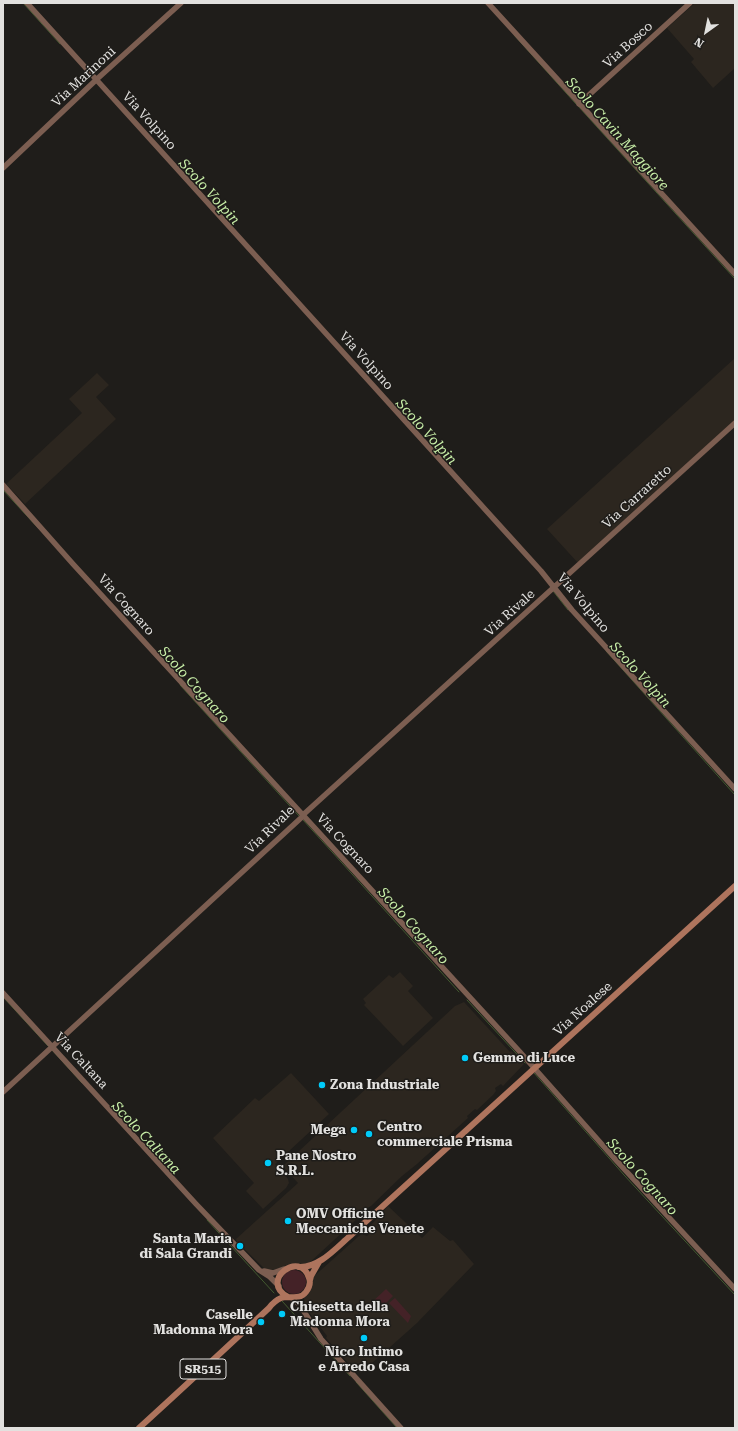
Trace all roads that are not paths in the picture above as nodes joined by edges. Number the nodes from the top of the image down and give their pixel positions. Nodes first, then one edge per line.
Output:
1 (27, 3) edge
2 (181, 3) edge
3 (488, 3) edge
4 (690, 3) edge
5 (97, 79) junction
6 (580, 104) junction
7 (3, 168) edge
8 (735, 274) edge
9 (735, 423) edge
10 (3, 485) edge
11 (553, 589) junction
12 (735, 789) edge
13 (303, 815) junction
14 (735, 886) edge
15 (3, 993) edge
16 (51, 1049) junction
17 (534, 1068) junction
18 (3, 1092) edge
19 (321, 1260) junction
20 (257, 1267) junction
21 (299, 1267) junction
22 (284, 1270) junction
23 (310, 1282) junction
24 (279, 1286) junction
25 (735, 1289) edge
26 (305, 1293) junction
27 (290, 1297) junction
28 (267, 1309) junction
29 (306, 1314) junction
30 (139, 1428) edge
31 (401, 1428) edge

1 - 5 street, Via Volpino
2 - 5 street, Via Marinoni
3 - 6 street
4 - 6 street, Via Bosco
5 - 7 street, Via Marinoni
5 - 11 street, Via Volpino
6 - 8 street
9 - 11 street, Via Carraretto
10 - 13 street, Via Cognaro
11 - 12 street, Via Volpino
11 - 13 street, Via Rivale
13 - 16 street, Via Rivale
13 - 17 street, Via Cognaro
14 - 17 main road, Via Noalese
15 - 16 street, Via Caltana
16 - 18 street, Via Rivale
16 - 20 street, Via Caltana
17 - 19 main road, Via Noalese
17 - 25 street, Via Cognaro
19 - 21 main road, Via Noalese
19 - 23 main road, Via Noalese
20 - 22 street
20 - 24 street, Via Caltana
21 - 22 main road, Via Noalese
21 - 23 main road
22 - 24 main road, SR515
23 - 26 main road, Via Noalese
24 - 27 main road
24 - 28 main road, SR515
26 - 27 main road, SR515
26 - 29 street
27 - 28 main road, SR515
27 - 29 street
28 - 30 main road, SR515
29 - 31 street

